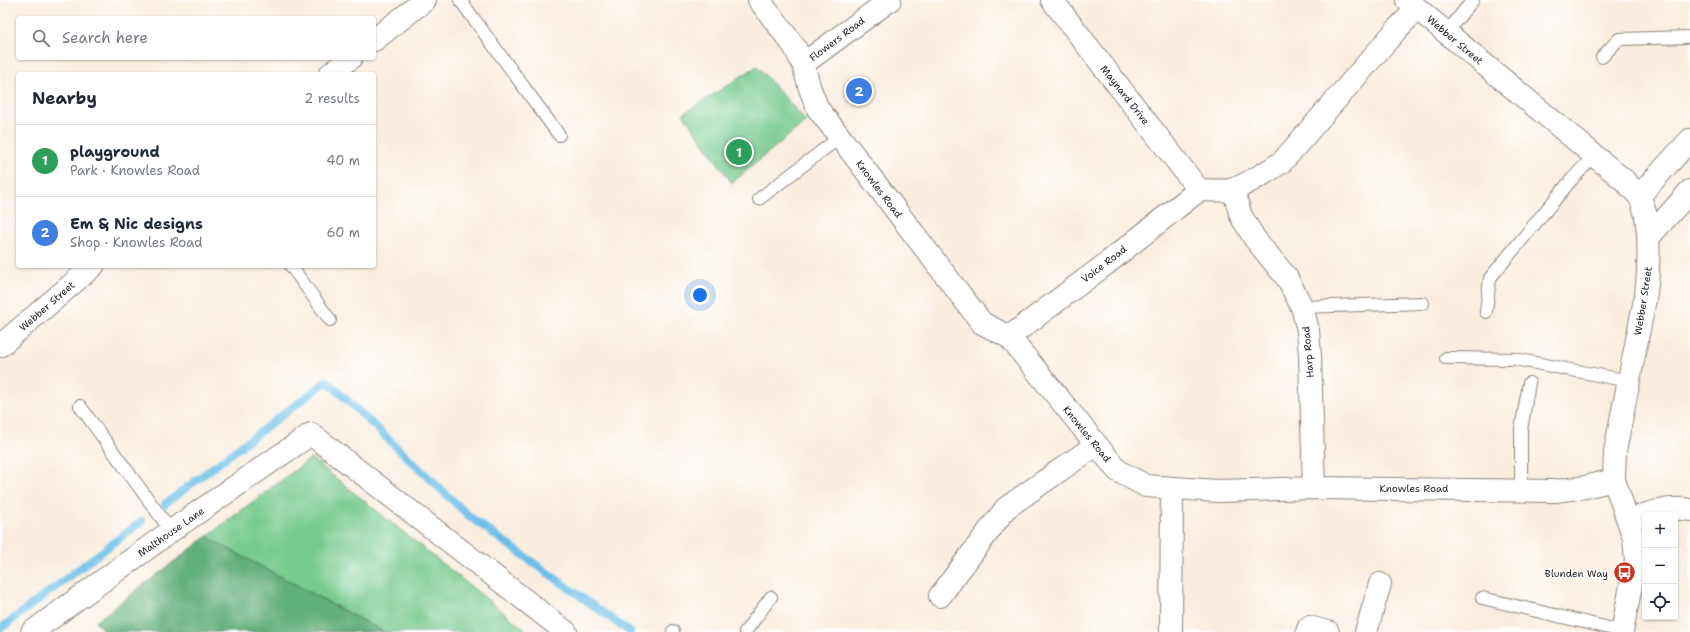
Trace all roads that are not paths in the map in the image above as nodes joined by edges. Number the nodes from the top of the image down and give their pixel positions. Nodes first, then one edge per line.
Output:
1 (425, 0) edge
2 (460, 0) edge
3 (759, 0) edge
4 (890, 0) edge
5 (1052, 0) edge
6 (1473, 0) edge
7 (1412, 4) edge
8 (1446, 33) junction
9 (1690, 37) edge
10 (376, 38) edge
11 (1602, 57) dead end
12 (348, 60) edge
13 (803, 64) junction
14 (333, 72) edge
15 (559, 135) dead end
16 (840, 137) junction
17 (1690, 140) edge
18 (1594, 156) junction
19 (1233, 189) junction
20 (1199, 190) junction
21 (1690, 191) edge
22 (1639, 196) junction
23 (759, 199) dead end
24 (1648, 238) junction
25 (91, 268) edge
26 (292, 268) edge
27 (1423, 303) dead end
28 (1302, 307) junction
29 (1486, 312) dead end
30 (330, 320) dead end
31 (1009, 337) junction
32 (0, 346) edge
33 (1446, 358) dead end
34 (1629, 381) junction
35 (1529, 383) dead end
36 (80, 406) dead end
37 (1096, 445) junction
38 (1614, 480) junction
39 (1172, 488) junction
40 (1314, 488) junction
41 (1521, 490) junction
42 (1690, 510) edge
43 (1629, 520) junction
44 (171, 531) junction
45 (1380, 584) dead end
46 (940, 596) dead end
47 (772, 597) dead end
48 (1482, 598) dead end
49 (1622, 631) edge
50 (32, 632) edge
51 (566, 632) edge
52 (745, 632) edge
53 (1170, 632) edge
54 (1307, 632) edge
55 (1328, 632) edge
56 (1366, 632) edge

1 - 10 street
2 - 15 lane
3 - 13 street, Knowles Road
4 - 13 street, Flowers Road
5 - 20 street, Maynard Drive
6 - 8 lane
7 - 8 street, Webber Street
7 - 19 street
8 - 18 street, Webber Street
9 - 11 lane
12 - 14 street
13 - 16 street, Knowles Road
16 - 23 lane
16 - 31 street, Knowles Road
17 - 22 street
18 - 22 street, Webber Street
18 - 29 lane
19 - 20 street
19 - 28 street, Harp Road
20 - 31 street, Voice Road
21 - 24 street
22 - 24 street, Webber Street
24 - 34 street, Webber Street
25 - 32 street, Webber Street
26 - 30 lane
27 - 28 lane
28 - 40 street, Harp Road
31 - 37 street, Knowles Road
33 - 34 lane
34 - 38 street, Webber Street
35 - 41 lane
36 - 44 lane
37 - 39 street, Knowles Road
37 - 46 street
38 - 41 street, Knowles Road
38 - 43 street, Webber Street
39 - 40 street, Knowles Road
39 - 53 street
40 - 41 street, Knowles Road
42 - 43 street
43 - 49 street, Webber Street
44 - 50 street, Malthouse Lane
44 - 51 street, Malthouse Lane
45 - 56 street
47 - 52 lane
48 - 49 lane
54 - 55 street

